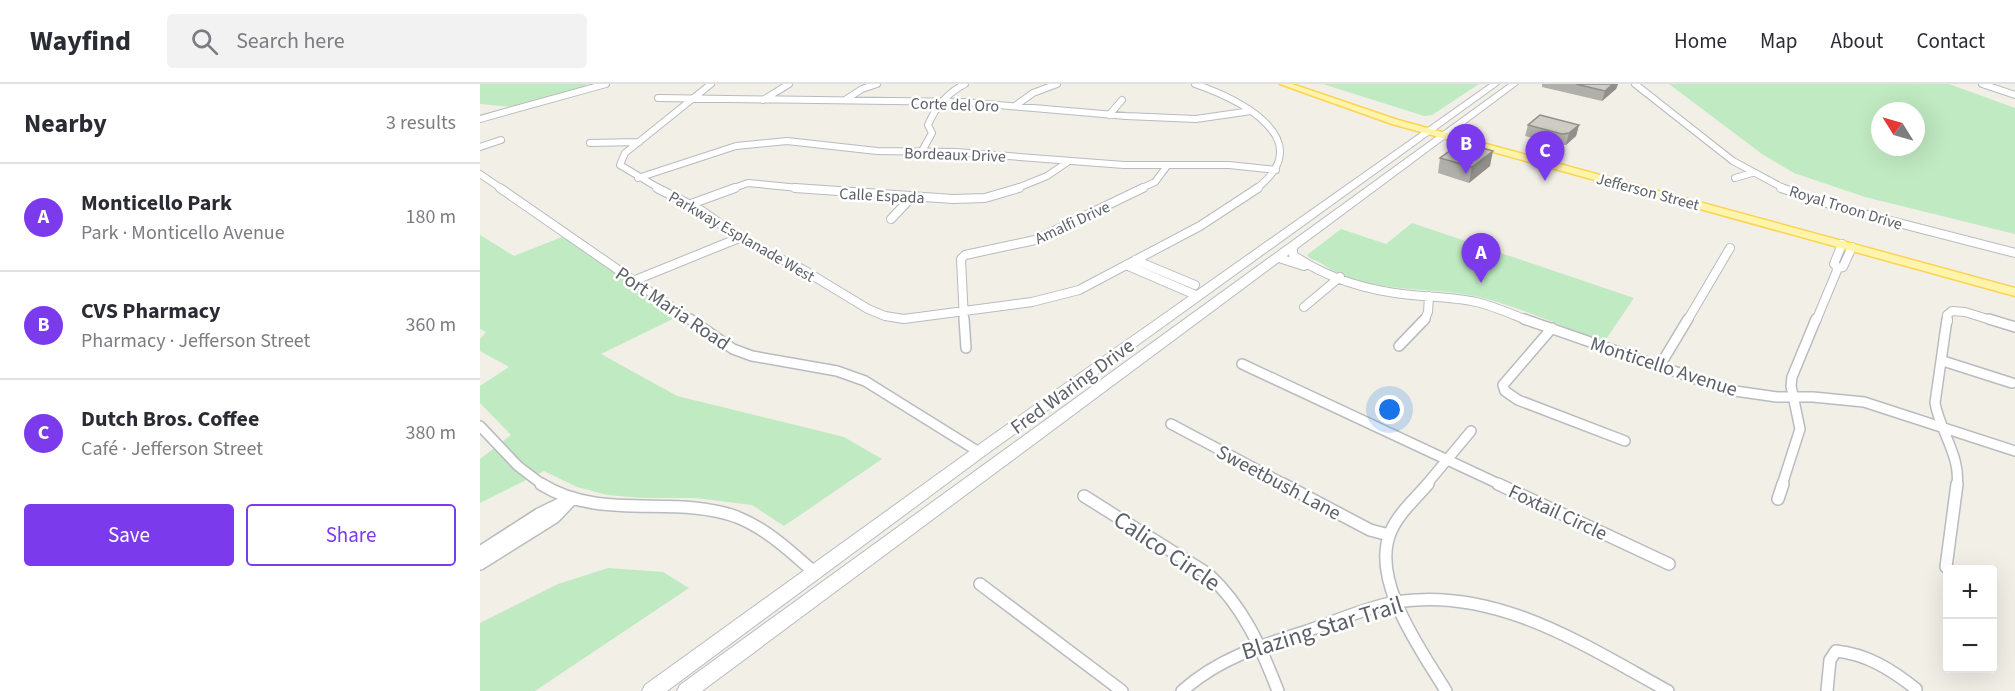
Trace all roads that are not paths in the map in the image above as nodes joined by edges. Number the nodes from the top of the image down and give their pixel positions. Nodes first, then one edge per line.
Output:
1 (606, 84) edge
2 (711, 84) edge
3 (789, 84) edge
4 (877, 84) edge
5 (965, 84) edge
6 (1057, 84) edge
7 (1195, 84) edge
8 (1284, 84) edge
9 (1303, 84) edge
10 (1495, 84) edge
11 (1514, 84) edge
12 (1635, 84) edge
13 (1982, 84) edge
14 (2015, 95) edge
15 (658, 98) dead end
16 (694, 98) junction
17 (763, 100) junction
18 (845, 100) junction
19 (1122, 100) dead end
20 (940, 102) junction
21 (1015, 106) junction
22 (1251, 111) junction
23 (1109, 115) junction
24 (480, 119) edge
25 (1432, 128) junction
26 (1448, 133) junction
27 (501, 140) dead end
28 (590, 142) dead end
29 (639, 142) junction
30 (480, 147) edge
31 (922, 151) junction
32 (1526, 158) junction
33 (1069, 161) junction
34 (1167, 166) junction
35 (1587, 166) junction
36 (1276, 170) junction
37 (1372, 171) junction
38 (1752, 173) junction
39 (480, 174) edge
40 (638, 178) junction
41 (1735, 178) dead end
42 (1643, 190) junction
43 (912, 197) junction
44 (1358, 198) junction
45 (691, 204) junction
46 (1777, 218) junction
47 (891, 219) dead end
48 (1306, 219) junction
49 (739, 238) junction
50 (1847, 245) junction
51 (1293, 248) junction
52 (1730, 248) dead end
53 (2015, 253) edge
54 (1279, 258) junction
55 (1135, 260) junction
56 (1126, 265) junction
57 (1315, 268) junction
58 (1991, 276) junction
59 (1340, 277) junction
60 (633, 281) junction
61 (2015, 282) edge
62 (1200, 290) junction
63 (2015, 292) edge
64 (1430, 296) junction
65 (1304, 307) dead end
66 (965, 312) junction
67 (2015, 327) edge
68 (1552, 328) junction
69 (1161, 343) junction
70 (1399, 346) dead end
71 (966, 348) dead end
72 (1942, 361) junction
73 (1242, 364) dead end
74 (1659, 367) junction
75 (2012, 383) dead end
76 (1794, 397) junction
77 (1171, 424) dead end
78 (480, 426) edge
79 (1941, 426) junction
80 (1471, 431) dead end
81 (1625, 441) dead end
82 (2015, 451) edge
83 (979, 452) junction
84 (1447, 460) junction
85 (1084, 496) dead end
86 (573, 498) junction
87 (1778, 499) dead end
88 (1389, 535) junction
89 (480, 552) edge
90 (480, 564) edge
91 (1669, 564) dead end
92 (1946, 565) edge
93 (815, 573) junction
94 (980, 584) dead end
95 (1397, 602) junction
96 (1259, 645) junction
97 (1916, 689) dead end
98 (652, 691) edge
99 (687, 691) edge
100 (1122, 691) edge
101 (1182, 691) edge
102 (1278, 691) edge
103 (1446, 691) edge
104 (1668, 691) edge
105 (1827, 691) edge

1 - 24 street
2 - 16 street, Parkway Esplanade West
3 - 17 street
4 - 18 street
5 - 20 street
6 - 21 street
7 - 22 street
8 - 25 main road, Jefferson Street
9 - 25 main road, Jefferson Street
10 - 25 main road, Fred Waring Drive
11 - 26 main road, Fred Waring Drive
12 - 38 street, Royal Troon Drive
13 - 14 street
15 - 16 street, Corte del Oro
16 - 17 street, Corte del Oro
16 - 29 street, Parkway Esplanade West
17 - 18 street, Corte del Oro
18 - 20 street, Corte del Oro
19 - 23 street
20 - 21 street, Corte del Oro
20 - 31 street
21 - 23 street, Corte del Oro
22 - 23 street, Corte del Oro
22 - 36 street
25 - 26 main road, Jefferson Street
25 - 37 main road, Fred Waring Drive
26 - 32 main road, Jefferson Street
26 - 35 main road, Jefferson Street
26 - 44 main road, Fred Waring Drive
27 - 30 street
28 - 29 street
29 - 40 street, Parkway Esplanade West
31 - 33 street, Bordeaux Drive
31 - 40 street, Bordeaux Drive
32 - 35 main road
32 - 42 main road, Jefferson Street
33 - 34 street, Bordeaux Drive
33 - 43 street, Calle Espada
34 - 36 street, Bordeaux Drive
34 - 66 street, Amalfi Drive
35 - 46 main road, Jefferson Street
36 - 55 street, Parkway Esplanade West
37 - 44 main road
37 - 48 main road, Fred Waring Drive
38 - 41 street
38 - 53 street, Royal Troon Drive
39 - 60 street, Port Maria Road
40 - 45 street, Parkway Esplanade West
42 - 46 main road
42 - 50 main road, Jefferson Street
43 - 45 street, Calle Espada
43 - 47 street
44 - 51 main road, Fred Waring Drive
45 - 49 street, Parkway Esplanade West
46 - 58 main road, Jefferson Street
48 - 54 main road
48 - 62 main road, Fred Waring Drive
49 - 60 street
49 - 66 street, Parkway Esplanade West
50 - 58 main road
50 - 63 main road, Jefferson Street
50 - 76 street
51 - 54 main road, Fred Waring Drive
51 - 57 street, Monticello Avenue
52 - 74 street
54 - 57 street, Monticello Avenue
54 - 69 main road, Fred Waring Drive
55 - 56 street, Parkway Esplanade West
55 - 62 street
56 - 62 street
56 - 66 street, Parkway Esplanade West
57 - 59 street, Monticello Avenue
58 - 61 main road, Jefferson Street
59 - 64 street, Monticello Avenue
59 - 65 street
60 - 83 street, Port Maria Road
62 - 69 main road
62 - 83 main road, Fred Waring Drive
64 - 68 street, Monticello Avenue
64 - 70 street
66 - 71 street
67 - 72 street
68 - 74 street, Monticello Avenue
68 - 81 street
69 - 99 main road, Fred Waring Drive
72 - 75 street
72 - 79 street
73 - 84 street, Foxtail Circle
74 - 76 street, Monticello Avenue
76 - 79 street, Monticello Avenue
76 - 87 street
77 - 88 street, Sweetbush Lane
78 - 86 street
79 - 82 street, Monticello Avenue
79 - 92 street
80 - 84 street
83 - 93 main road, Fred Waring Drive
84 - 88 street
84 - 91 street, Foxtail Circle
85 - 96 street, Calico Circle
86 - 89 street
86 - 90 street
86 - 93 street
88 - 95 street
93 - 98 main road, Fred Waring Drive
94 - 100 street
95 - 96 street, Blazing Star Trail
95 - 103 street
95 - 104 street, Blazing Star Trail
96 - 101 street, Blazing Star Trail
96 - 102 street, Calico Circle
97 - 105 street

